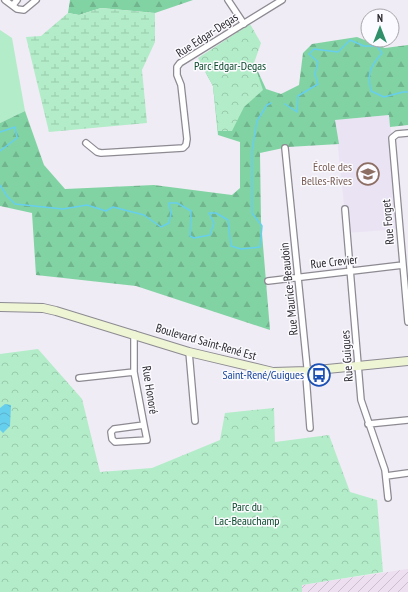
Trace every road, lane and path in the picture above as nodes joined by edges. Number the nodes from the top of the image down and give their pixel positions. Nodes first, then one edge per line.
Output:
1 (6, 0) edge
2 (17, 0) edge
3 (36, 0) edge
4 (228, 0) edge
5 (282, 0) edge
6 (13, 5) junction
7 (244, 24) junction
8 (408, 133) edge
9 (86, 143) dead end
10 (285, 148) dead end
11 (345, 209) dead end
12 (403, 265) junction
13 (351, 271) junction
14 (299, 277) junction
15 (268, 281) dead end
16 (0, 307) edge
17 (408, 322) edge
18 (134, 334) junction
19 (189, 352) junction
20 (408, 361) edge
21 (359, 366) junction
22 (306, 371) junction
23 (134, 372) junction
24 (79, 378) dead end
25 (408, 420) edge
26 (195, 421) dead end
27 (368, 424) junction
28 (144, 425) junction
29 (310, 428) dead end
30 (408, 473) edge
31 (386, 476) junction
32 (388, 498) dead end

1 - 6 street
2 - 6 street
3 - 6 street
4 - 7 street
5 - 7 street, Rue Edgar-Degas
7 - 9 street, Rue Edgar-Degas
8 - 12 street, Rue Forget
10 - 14 street, Rue Maurice-Beaudoin
11 - 13 street, Rue Guigues
12 - 13 street, Rue Crevier
12 - 17 street, Rue Forget
13 - 14 street, Rue Crevier
13 - 21 street, Rue Guigues
14 - 15 street, Rue Crevier
14 - 22 street, Rue Maurice-Beaudoin
16 - 18 street, Boulevard Saint-René Est
18 - 19 street, Boulevard Saint-René Est
18 - 23 street, Rue Honoré
19 - 22 street, Boulevard Saint-René Est
19 - 26 street
20 - 21 street, Boulevard Saint-René Est
21 - 22 street, Boulevard Saint-René Est
21 - 27 street, Rue Guigues
22 - 29 street, Rue Maurice-Beaudoin
23 - 24 street
23 - 28 street, Rue Honoré
25 - 27 street
27 - 31 street, Rue Guigues
28 - 28 street, Rue Honoré
30 - 31 street
31 - 32 street, Rue Guigues

